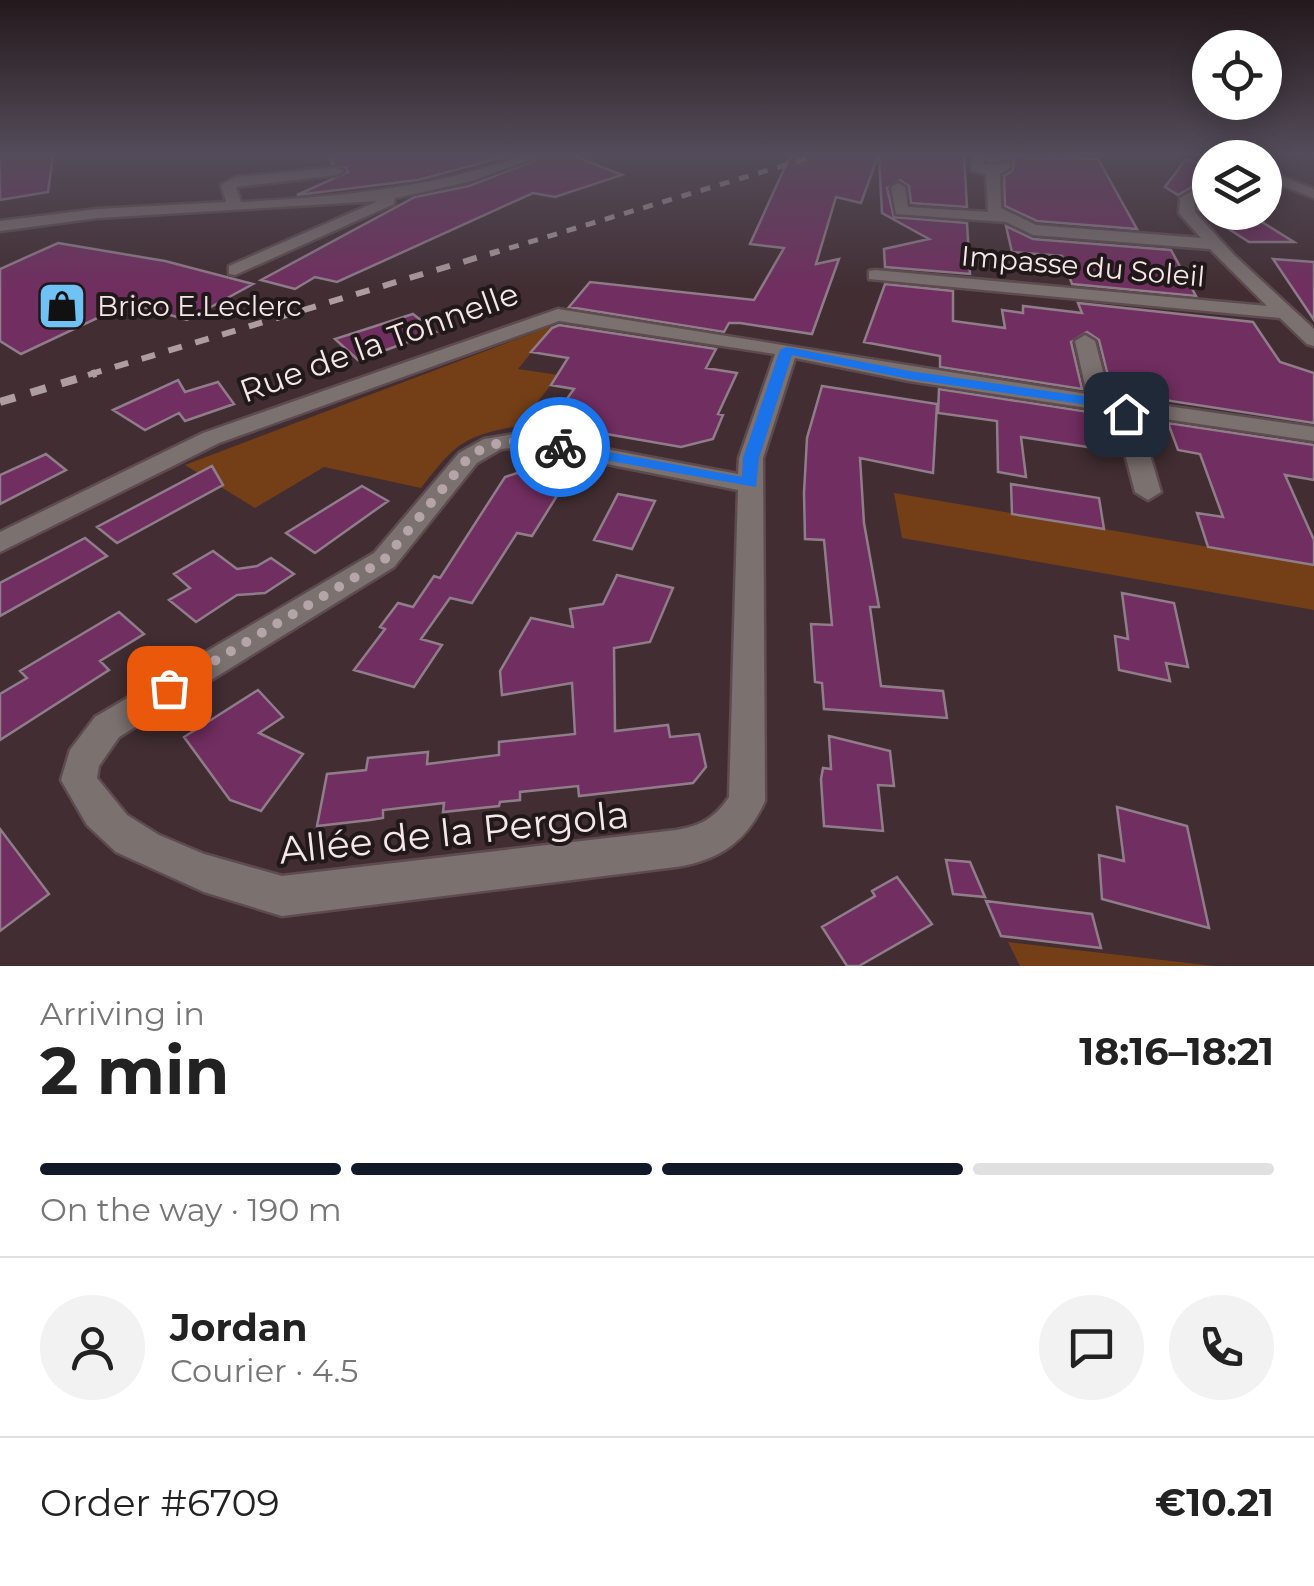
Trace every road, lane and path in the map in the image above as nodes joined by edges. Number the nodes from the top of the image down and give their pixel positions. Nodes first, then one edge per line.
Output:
1 (233, 201) edge
2 (299, 201) edge
3 (386, 201) edge
4 (903, 201) edge
5 (993, 201) edge
6 (235, 206) junction
7 (1005, 218) junction
8 (0, 226) edge
9 (1202, 230) edge
10 (1214, 244) junction
11 (235, 270) dead end
12 (875, 274) dead end
13 (1285, 313) junction
14 (1314, 340) edge
15 (1085, 341) dead end
16 (787, 350) junction
17 (1112, 404) junction
18 (1314, 434) edge
19 (750, 484) junction
20 (1148, 492) dead end
21 (0, 544) edge

1 - 6 street
2 - 6 street
3 - 11 street
4 - 7 street
5 - 7 street
6 - 8 street
7 - 10 street
9 - 10 street
10 - 13 street
12 - 13 street, Impasse du Soleil
13 - 14 street
15 - 17 street
16 - 17 street, Rue de la Tonnelle
16 - 19 street, Allée de la Pergola
16 - 21 street, Rue de la Tonnelle
17 - 18 street, Rue de la Tonnelle
17 - 20 street
19 - 19 street, Allée de la Pergola

